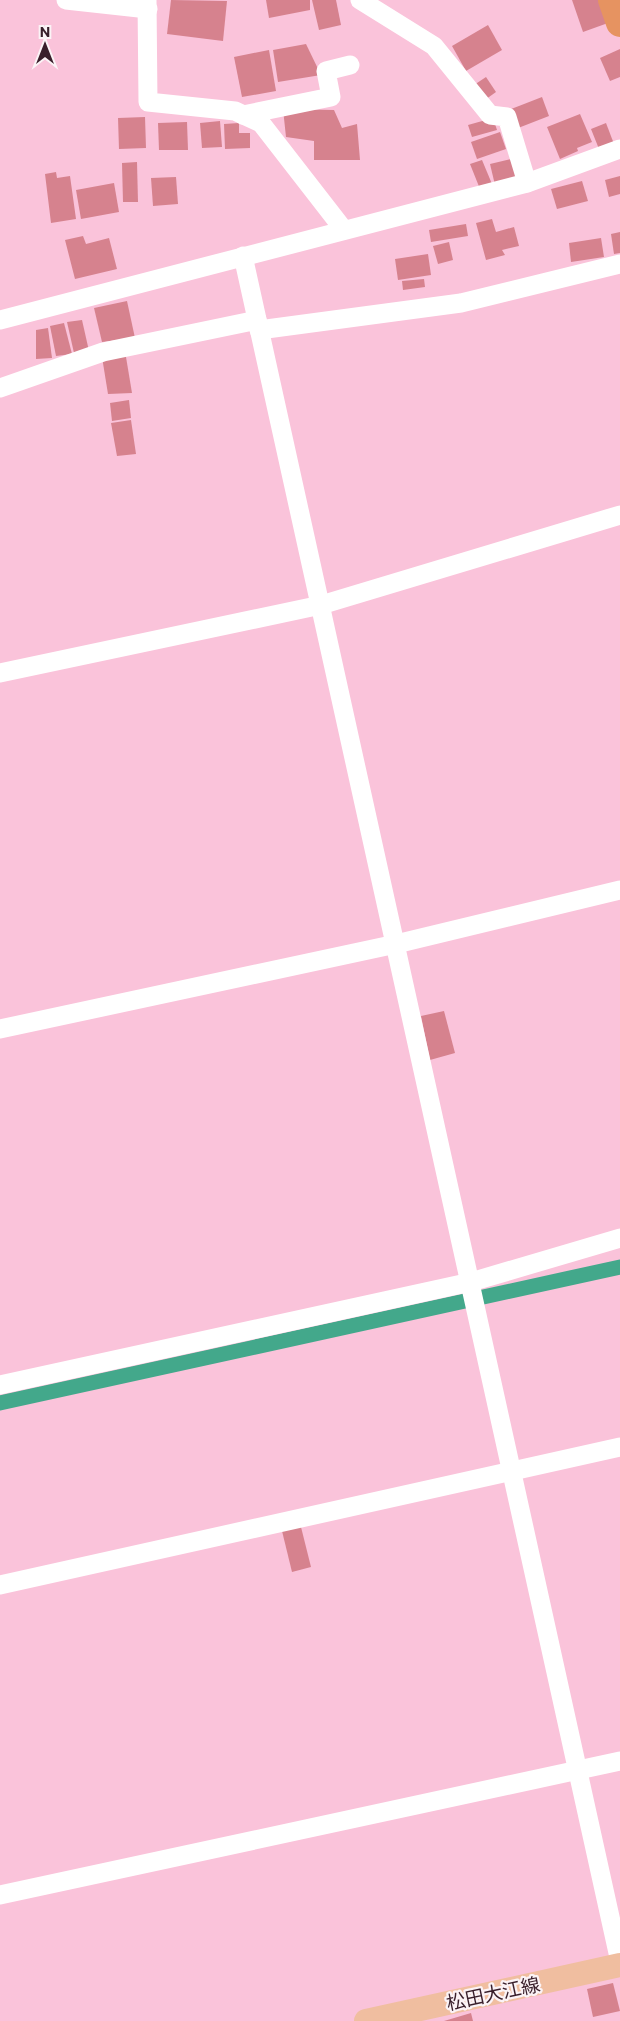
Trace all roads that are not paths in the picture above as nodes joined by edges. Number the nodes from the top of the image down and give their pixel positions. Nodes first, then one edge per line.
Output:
1 (66, 0) edge
2 (360, 0) edge
3 (612, 0) edge
4 (148, 4) edge
5 (620, 23) edge
6 (350, 65) dead end
7 (243, 115) junction
8 (620, 149) edge
9 (527, 183) junction
10 (344, 230) junction
11 (243, 256) junction
12 (620, 264) edge
13 (0, 320) edge
14 (258, 325) junction
15 (0, 388) edge
16 (620, 516) edge
17 (322, 605) junction
18 (0, 673) edge
19 (620, 890) edge
20 (396, 944) junction
21 (0, 1029) edge
22 (620, 1238) edge
23 (471, 1282) junction
24 (0, 1385) edge
25 (620, 1447) edge
26 (513, 1469) junction
27 (0, 1585) edge
28 (620, 1761) edge
29 (577, 1770) junction
30 (0, 1895) edge
31 (620, 1964) edge
32 (375, 2020) edge

1 - 4 street
2 - 9 street
3 - 5 highway
4 - 7 street
6 - 7 street
7 - 10 street
8 - 9 street
9 - 10 street
10 - 11 street
11 - 13 street
11 - 14 street
12 - 14 street
14 - 15 street
14 - 17 street
16 - 17 street
17 - 18 street
17 - 20 street
19 - 20 street
20 - 21 street
20 - 23 street
22 - 23 street
23 - 24 street
23 - 26 street
25 - 26 street
26 - 27 street
26 - 29 street
28 - 29 street
29 - 30 street
29 - 31 street
31 - 32 main road, 松田大江線

